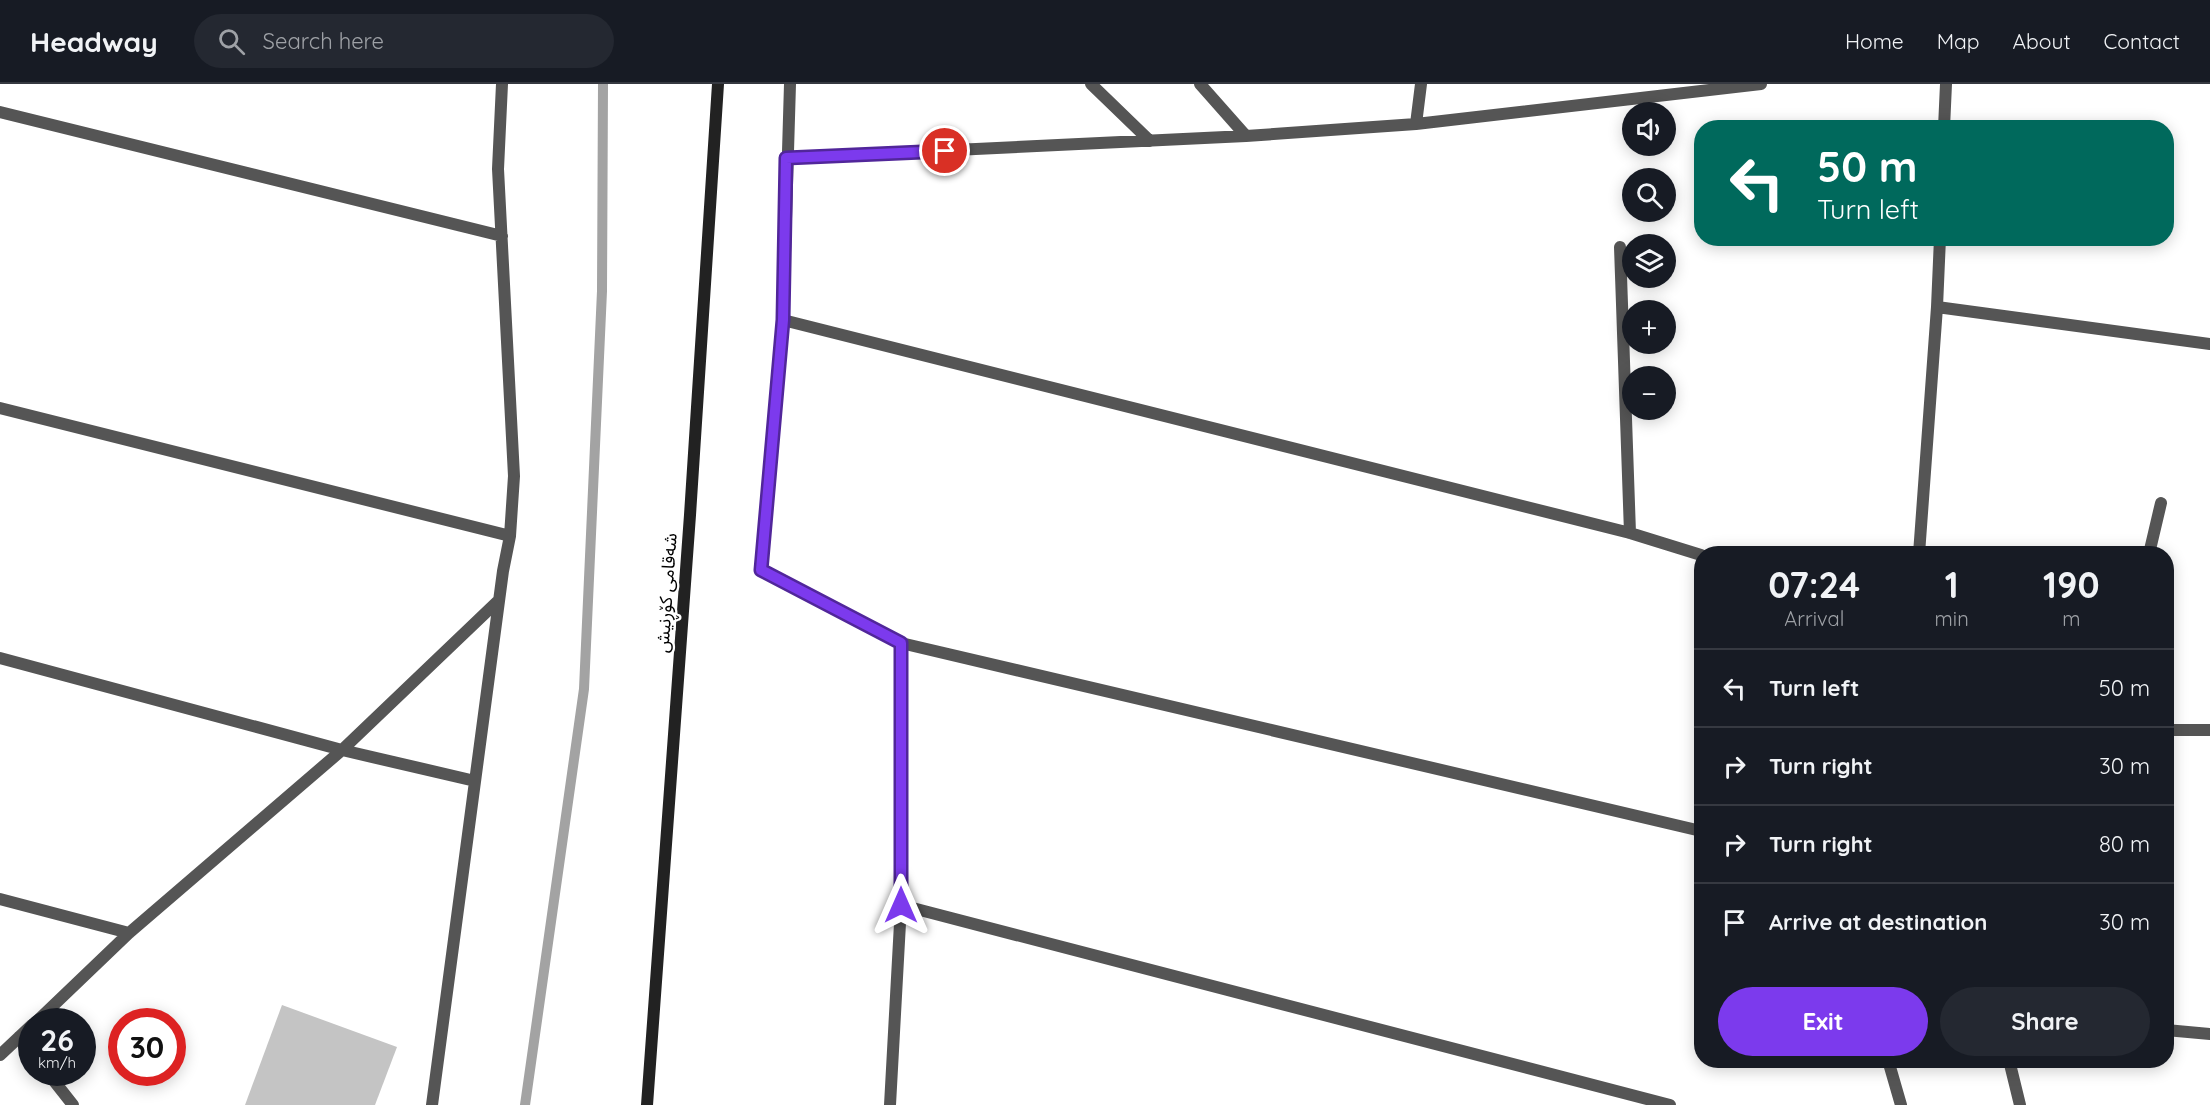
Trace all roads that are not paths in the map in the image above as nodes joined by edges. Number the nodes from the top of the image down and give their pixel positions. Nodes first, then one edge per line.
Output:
1 (502, 84) edge
2 (718, 84) edge
3 (790, 84) edge
4 (1091, 84) edge
5 (1200, 84) edge
6 (1421, 84) edge
7 (1761, 84) edge
8 (1946, 84) edge
9 (0, 112) edge
10 (1944, 120) edge
11 (1416, 124) junction
12 (1246, 136) junction
13 (1150, 141) junction
14 (786, 158) junction
15 (502, 236) junction
16 (1940, 246) edge
17 (1620, 247) dead end
18 (1937, 307) junction
19 (783, 320) junction
20 (2210, 344) edge
21 (0, 408) edge
22 (2161, 503) dead end
23 (1630, 533) junction
24 (510, 536) junction
25 (1920, 546) edge
26 (2151, 546) edge
27 (1694, 553) edge
28 (499, 600) junction
29 (901, 643) junction
30 (0, 658) edge
31 (2174, 730) edge
32 (2210, 730) edge
33 (342, 750) junction
34 (475, 781) junction
35 (1694, 829) edge
36 (0, 900) edge
37 (901, 905) junction
38 (129, 933) junction
39 (51, 1008) edge
40 (2174, 1031) edge
41 (2210, 1034) edge
42 (18, 1038) edge
43 (0, 1055) edge
44 (1890, 1068) edge
45 (2011, 1068) edge
46 (58, 1086) edge
47 (74, 1105) edge
48 (432, 1105) edge
49 (646, 1105) edge
50 (890, 1105) edge
51 (1670, 1105) edge
52 (1901, 1105) edge
53 (2020, 1105) edge

1 - 15 street
2 - 49 main road, شەقامی کۆڕنیش
3 - 14 street
4 - 13 street
5 - 12 street
6 - 11 street
7 - 11 street
8 - 10 street
9 - 15 street
11 - 12 street
12 - 13 street
13 - 14 street
14 - 19 street
15 - 24 street
16 - 18 street
17 - 23 street
18 - 20 street
18 - 25 street
19 - 23 street
19 - 29 street
21 - 24 street
22 - 26 street
23 - 27 street
24 - 28 street
28 - 33 street
28 - 34 street
29 - 35 street
29 - 37 street
30 - 33 street
31 - 32 street
33 - 34 street
33 - 38 street
34 - 48 street
36 - 38 street
37 - 50 street
37 - 51 street
38 - 39 street
40 - 41 street
42 - 43 street
44 - 52 street
45 - 53 street
46 - 47 street

